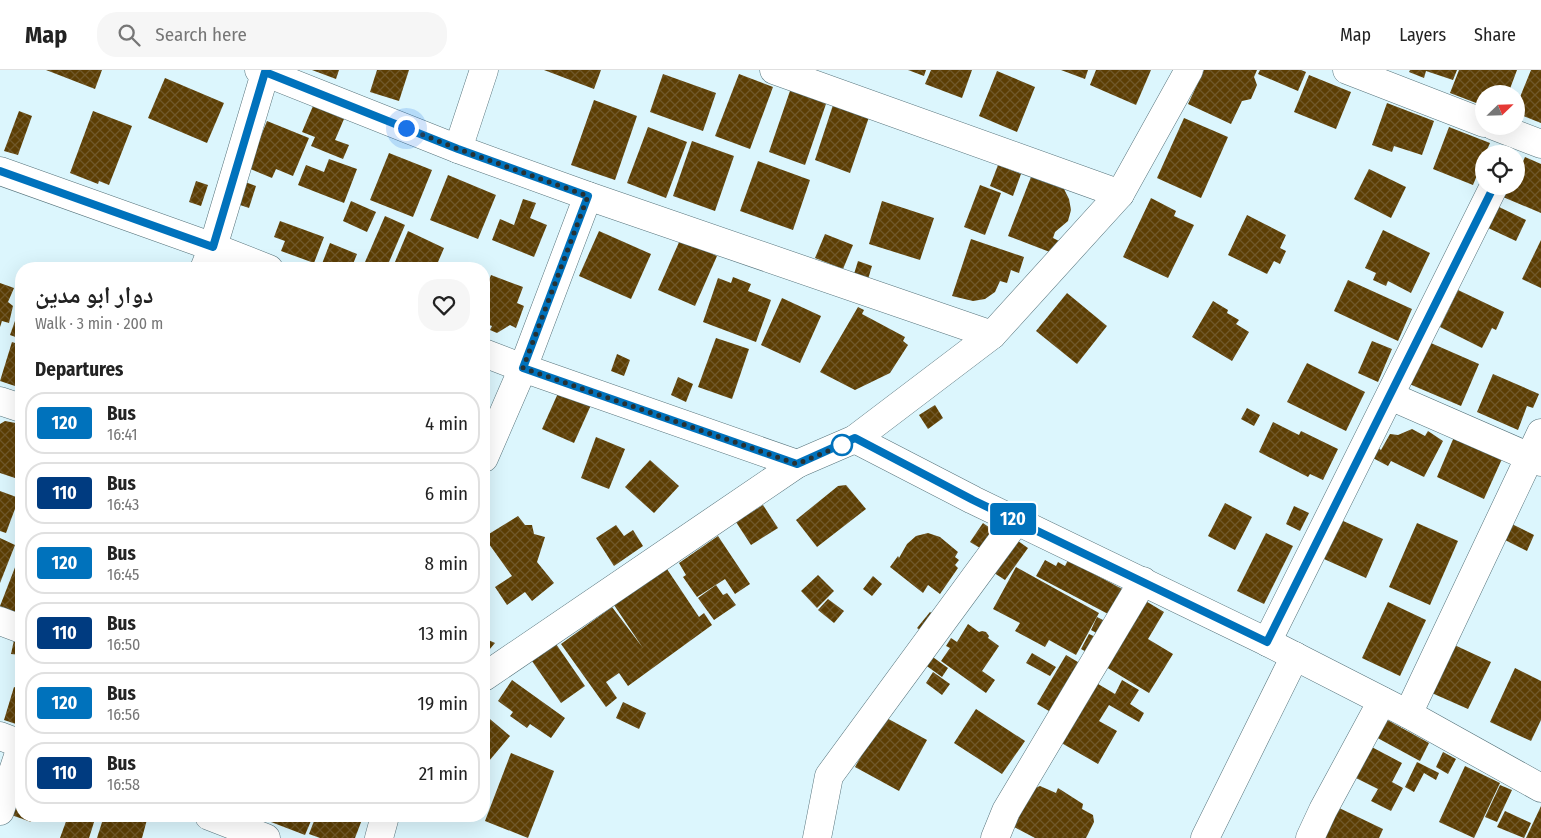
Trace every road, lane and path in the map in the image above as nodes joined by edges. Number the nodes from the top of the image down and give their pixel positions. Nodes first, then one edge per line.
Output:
1 (484, 70) edge
2 (774, 70) edge
3 (1189, 70) edge
4 (1347, 70) edge
5 (263, 71) edge
6 (1475, 119) edge
7 (1509, 135) edge
8 (1524, 144) edge
9 (458, 149) junction
10 (0, 171) edge
11 (1120, 194) junction
12 (1490, 195) edge
13 (588, 196) junction
14 (209, 258) edge
15 (231, 262) edge
16 (992, 335) junction
17 (490, 354) edge
18 (523, 368) junction
19 (1390, 396) junction
20 (0, 401) edge
21 (15, 406) edge
22 (1541, 433) edge
23 (855, 438) junction
24 (490, 444) edge
25 (1535, 460) edge
26 (797, 464) junction
27 (1017, 520) junction
28 (1143, 581) junction
29 (0, 621) edge
30 (15, 627) edge
31 (1267, 642) junction
32 (1295, 656) junction
33 (490, 674) edge
34 (1382, 700) junction
35 (1408, 714) junction
36 (0, 736) edge
37 (15, 743) edge
38 (15, 765) edge
39 (1540, 783) edge
40 (0, 811) edge
41 (225, 822) edge
42 (384, 822) edge
43 (266, 838) edge
44 (380, 838) edge
45 (817, 838) edge
46 (996, 838) edge
47 (1204, 838) edge
48 (1310, 838) edge

1 - 9 street
2 - 11 street
3 - 11 street
4 - 6 street
5 - 9 street
5 - 14 street
7 - 8 street
9 - 13 street
10 - 14 street
11 - 16 street
12 - 19 street
13 - 16 street
13 - 18 street
14 - 15 street
16 - 23 street
17 - 18 street
18 - 24 street
18 - 26 street
19 - 25 street
19 - 31 street
20 - 21 street
22 - 25 street
23 - 26 street
23 - 27 street
25 - 35 street
26 - 33 street
27 - 28 street
27 - 45 street
28 - 31 street
28 - 46 street
29 - 30 street
31 - 32 street
32 - 34 street
32 - 47 street
34 - 35 street
34 - 48 street
35 - 39 street
36 - 37 street
38 - 40 street
41 - 43 street
42 - 44 street

